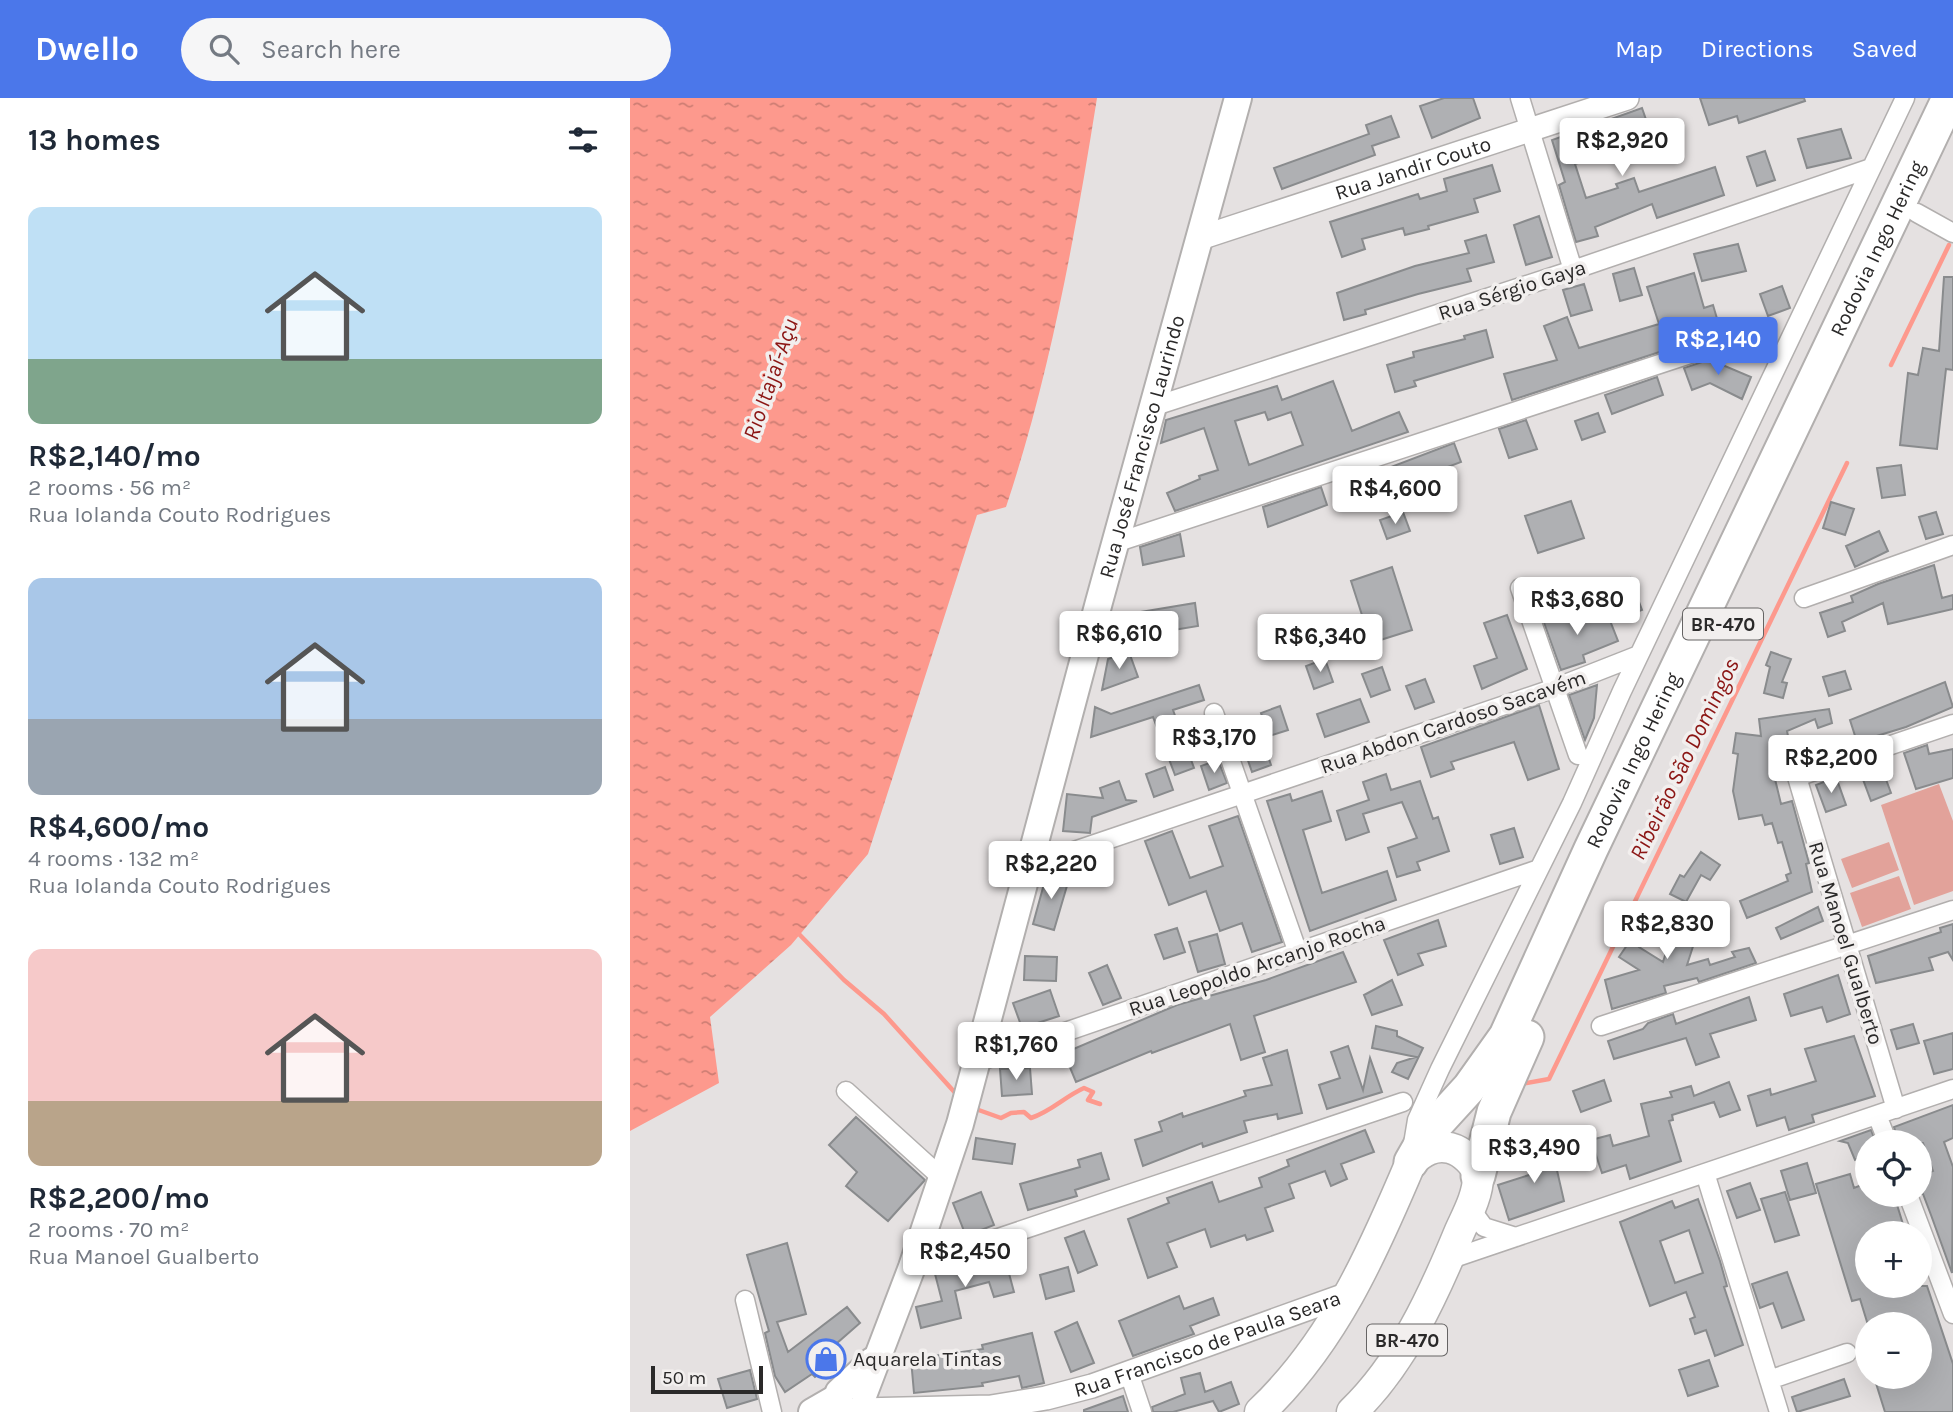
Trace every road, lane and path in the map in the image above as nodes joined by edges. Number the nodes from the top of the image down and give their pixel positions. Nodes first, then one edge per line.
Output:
1 (1238, 98) edge
2 (1520, 98) edge
3 (1627, 98) edge
4 (1905, 98) edge
5 (1949, 98) edge
6 (1530, 131) junction
7 (1953, 136) edge
8 (1871, 168) junction
9 (1917, 213) junction
10 (1953, 233) edge
11 (1200, 238) junction
12 (1573, 270) junction
13 (1757, 332) dead end
14 (1152, 407) junction
15 (1115, 543) junction
16 (1953, 545) edge
17 (1520, 588) dead end
18 (1804, 598) dead end
19 (1639, 655) junction
20 (1555, 688) junction
21 (1214, 713) dead end
22 (1953, 724) edge
23 (1578, 755) dead end
24 (1242, 794) junction
25 (1027, 867) junction
26 (1539, 869) junction
27 (1953, 910) edge
28 (1848, 947) junction
29 (1298, 953) junction
30 (1601, 1026) dead end
31 (975, 1063) junction
32 (1953, 1089) edge
33 (846, 1091) dead end
34 (1403, 1102) dead end
35 (1896, 1108) junction
36 (1877, 1115) junction
37 (1883, 1130) edge
38 (1411, 1162) junction
39 (1705, 1173) junction
40 (942, 1178) junction
41 (1474, 1192) junction
42 (1913, 1207) edge
43 (1516, 1237) junction
44 (1448, 1260) junction
45 (912, 1267) junction
46 (1351, 1293) junction
47 (746, 1300) dead end
48 (1953, 1314) edge
49 (1847, 1353) dead end
50 (1129, 1373) junction
51 (1769, 1380) junction
52 (852, 1403) edge
53 (957, 1410) edge
54 (772, 1412) edge
55 (812, 1412) edge
56 (1143, 1412) edge
57 (1260, 1412) edge
58 (1352, 1412) edge
59 (1779, 1412) edge

1 - 11 main road, Rua José Francisco Laurindo
2 - 6 street
3 - 6 street, Rua Jandir Couto
4 - 8 street
5 - 38 highway, Rodovia Ingo Hering / BR-470
6 - 11 street, Rua Jandir Couto
6 - 12 street
7 - 9 highway, Rodovia Ingo Hering / BR-470
8 - 12 street, Rua Sérgio Gaya
8 - 19 street
9 - 10 street
9 - 41 highway, Rodovia Ingo Hering / BR-470
11 - 14 main road, Rua José Francisco Laurindo
12 - 14 street, Rua Sérgio Gaya
13 - 15 street
14 - 15 main road, Rua José Francisco Laurindo
15 - 25 main road, Rua José Francisco Laurindo
16 - 18 street
17 - 20 street
19 - 20 street, Rua Abdon Cardoso Sacavém
19 - 26 street
20 - 23 street
20 - 24 street, Rua Abdon Cardoso Sacavém
21 - 24 street
22 - 28 street, Rua Manoel Gualberto
24 - 25 street, Rua Abdon Cardoso Sacavém
24 - 29 street
25 - 31 main road, Rua José Francisco Laurindo
26 - 29 street, Rua Leopoldo Arcanjo Rocha
26 - 38 street
27 - 28 street
28 - 30 street
28 - 35 street, Rua Manoel Gualberto
29 - 31 street, Rua Leopoldo Arcanjo Rocha
31 - 40 main road, Rua José Francisco Laurindo
32 - 35 street
33 - 40 street
34 - 45 street
35 - 36 street
36 - 37 street
36 - 39 street
38 - 41 highway
38 - 46 highway, Rodovia Ingo Hering / BR-470
39 - 43 street
39 - 51 street
40 - 45 main road, Rua José Francisco Laurindo
41 - 43 street
41 - 44 highway, Rodovia Ingo Hering / BR-470
42 - 48 street
43 - 44 street
44 - 58 highway, BR-470
45 - 52 main road, Rua José Francisco Laurindo
46 - 50 street, Rua Francisco de Paula Seara
46 - 57 highway, BR-470
47 - 54 street
49 - 51 street
50 - 53 street, Rua Francisco de Paula Seara
50 - 56 street
51 - 59 street
52 - 53 street, Rua Francisco de Paula Seara
52 - 55 main road, Rua José Francisco Laurindo

